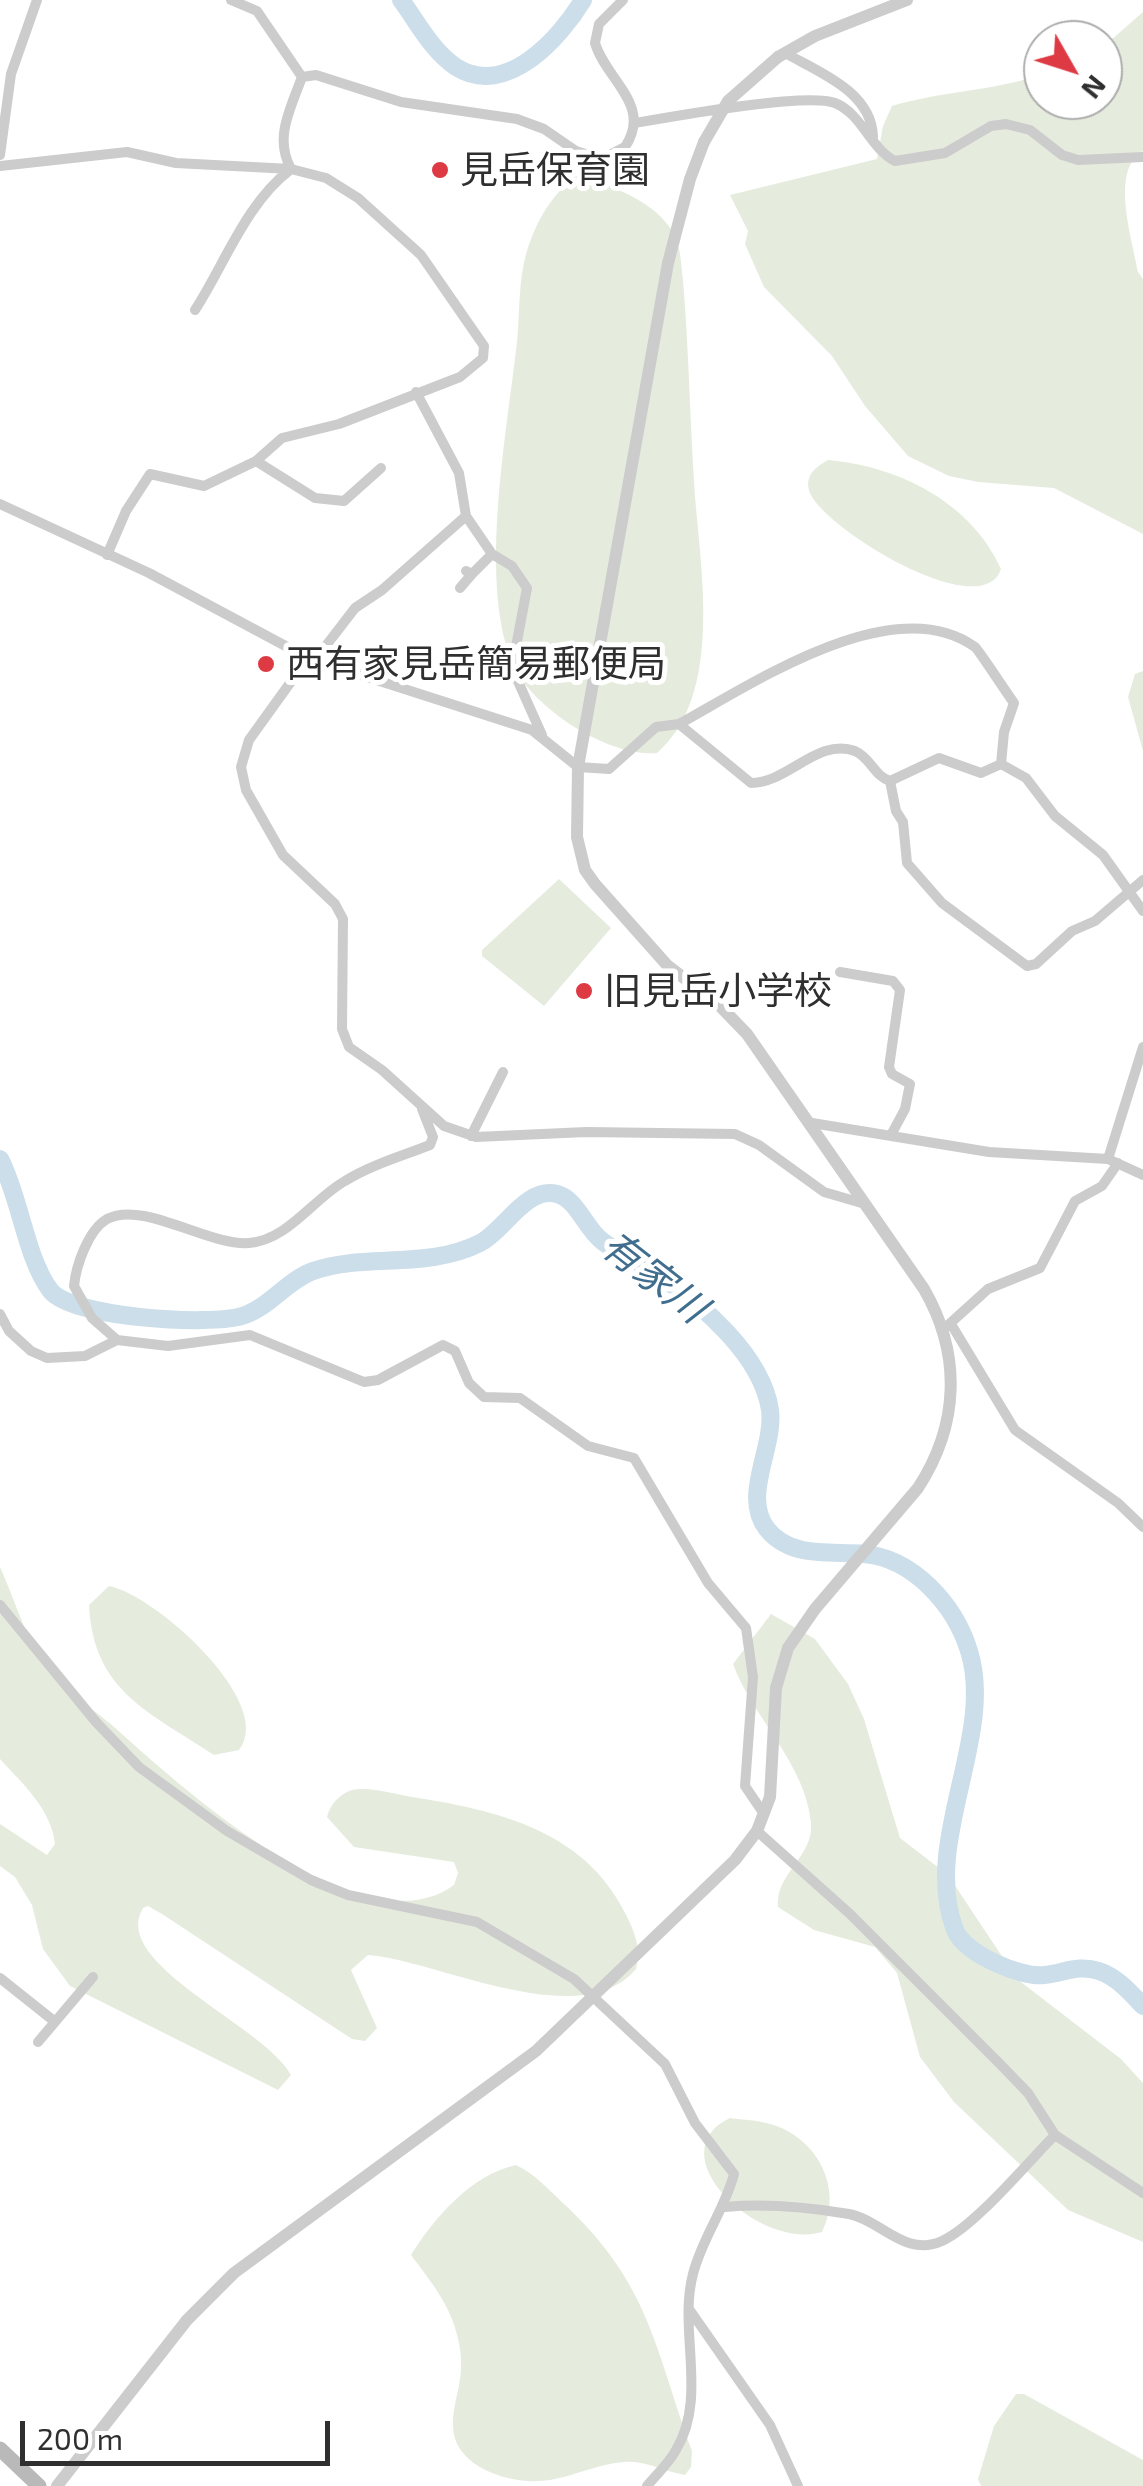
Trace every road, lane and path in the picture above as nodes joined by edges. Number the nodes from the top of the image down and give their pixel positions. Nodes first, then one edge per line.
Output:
1 (37, 0) edge
2 (231, 0) edge
3 (623, 0) edge
4 (907, 0) edge
5 (782, 55) junction
6 (302, 77) junction
7 (634, 123) junction
8 (873, 138) junction
9 (0, 155) edge
10 (1143, 157) edge
11 (0, 166) edge
12 (291, 169) junction
13 (195, 310) dead end
14 (416, 392) junction
15 (256, 461) junction
16 (381, 468) dead end
17 (0, 504) edge
18 (466, 516) junction
19 (492, 554) junction
20 (107, 555) junction
21 (460, 588) dead end
22 (312, 659) junction
23 (679, 724) junction
24 (542, 735) junction
25 (1001, 764) junction
26 (578, 767) junction
27 (890, 782) junction
28 (1143, 880) edge
29 (1127, 891) junction
30 (1143, 911) edge
31 (840, 972) dead end
32 (1143, 1047) edge
33 (1140, 1062) edge
34 (503, 1072) dead end
35 (422, 1108) junction
36 (812, 1123) junction
37 (891, 1135) junction
38 (471, 1136) junction
39 (1113, 1161) junction
40 (1143, 1175) edge
41 (865, 1204) junction
42 (0, 1314) edge
43 (947, 1326) junction
44 (117, 1340) junction
45 (1143, 1527) edge
46 (0, 1605) edge
47 (754, 1677) junction
48 (776, 1688) junction
49 (764, 1814) junction
50 (757, 1830) junction
51 (0, 1978) edge
52 (94, 1978) dead end
53 (596, 1996) junction
54 (54, 2021) junction
55 (38, 2042) dead end
56 (1055, 2135) junction
57 (1143, 2192) edge
58 (725, 2208) junction
59 (688, 2308) junction
60 (0, 2450) edge
61 (39, 2486) edge
62 (57, 2486) edge
63 (647, 2486) edge
64 (798, 2486) edge

1 - 9 street
2 - 6 street
3 - 7 street
4 - 5 street
5 - 8 street
5 - 26 street, bridge
6 - 7 street
6 - 12 street
7 - 8 street
8 - 10 street
11 - 12 street
12 - 13 street
12 - 14 street
14 - 15 street
14 - 18 street
15 - 16 street
15 - 20 street
17 - 20 street
18 - 19 street
18 - 22 street
19 - 21 street
19 - 24 street
20 - 22 street
22 - 24 street
22 - 35 street
23 - 25 street
23 - 26 street
23 - 27 street
24 - 26 street
25 - 27 street
25 - 29 street
26 - 36 street
27 - 29 street
28 - 29 street
29 - 30 street
31 - 37 street
32 - 33 street
33 - 39 street
34 - 38 street
35 - 38 street
35 - 44 street
36 - 37 street
36 - 41 street
37 - 39 street
38 - 41 street
39 - 40 street
39 - 43 street
41 - 43 street
42 - 44 street
43 - 45 street
43 - 48 street
44 - 47 street
46 - 53 street
47 - 48 street
47 - 49 street
48 - 49 street
49 - 50 street
50 - 53 street
50 - 56 street
51 - 54 street
52 - 54 street
53 - 58 street
53 - 62 street
54 - 55 street
56 - 57 street
56 - 58 street
58 - 59 street
59 - 63 street
59 - 64 street
60 - 61 main road

